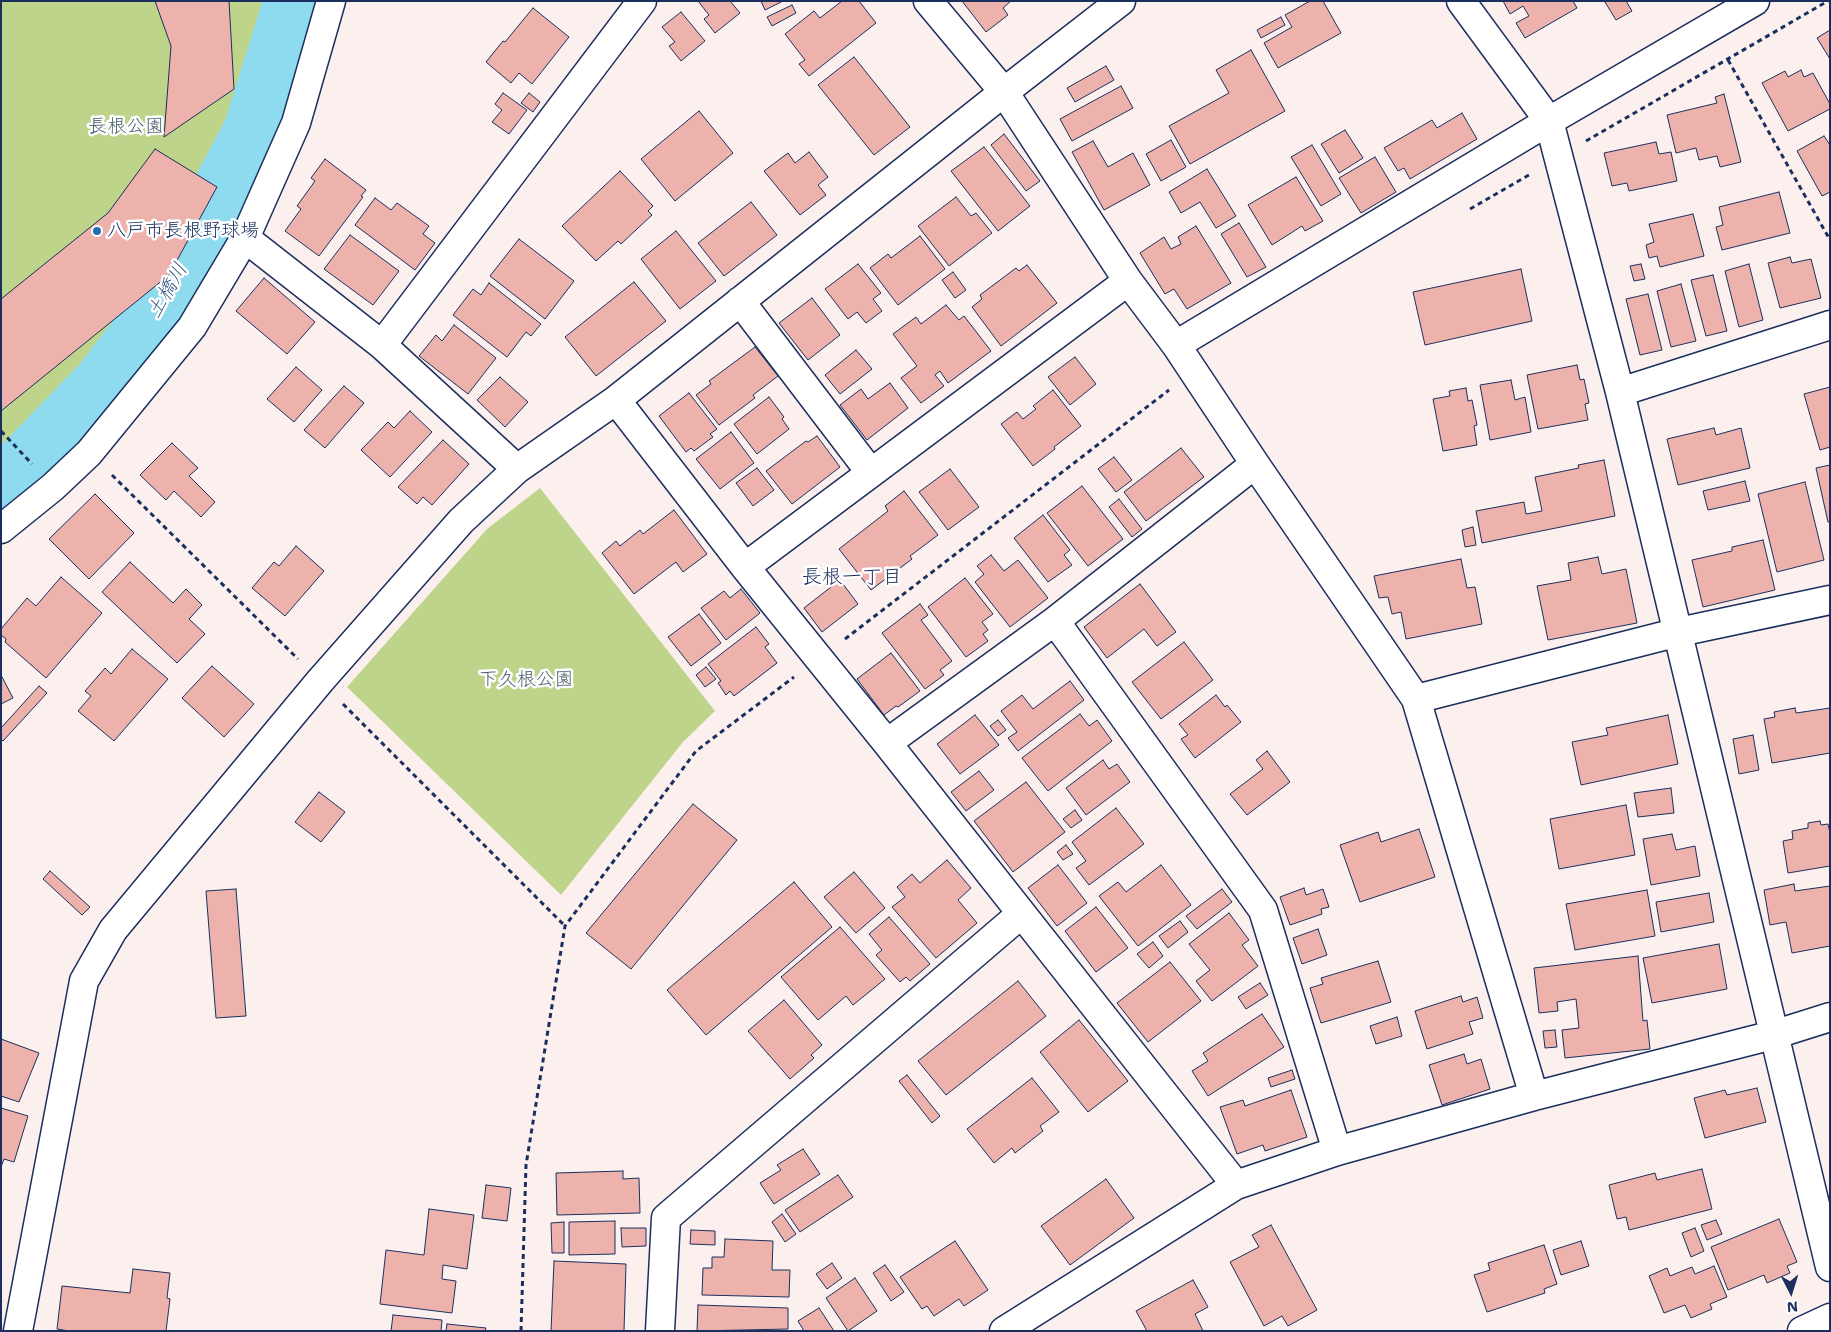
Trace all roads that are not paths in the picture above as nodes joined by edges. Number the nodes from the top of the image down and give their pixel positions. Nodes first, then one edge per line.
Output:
1 (331, 1) edge
2 (642, 1) edge
3 (928, 1) edge
4 (1121, 1) edge
5 (1461, 1) edge
6 (1755, 1) edge
7 (1724, 9) edge
8 (1004, 92) junction
9 (1549, 121) junction
10 (245, 238) junction
11 (1128, 281) junction
12 (740, 301) junction
13 (1830, 325) edge
14 (382, 345) junction
15 (1176, 345) junction
16 (1620, 392) junction
17 (616, 400) junction
18 (1255, 464) junction
19 (517, 469) junction
20 (871, 473) junction
21 (1, 529) edge
22 (745, 568) junction
23 (1830, 600) edge
24 (1054, 622) junction
25 (1678, 632) junction
26 (1416, 699) junction
27 (887, 743) junction
28 (1021, 914) junction
29 (1830, 1017) edge
30 (1773, 1035) junction
31 (1534, 1096) junction
32 (1336, 1150) junction
33 (1236, 1185) junction
34 (1830, 1267) edge
35 (1830, 1318) edge
36 (18, 1331) edge
37 (660, 1331) edge
38 (1004, 1331) edge
39 (1802, 1331) edge

1 - 10 street
2 - 14 street
3 - 8 street
4 - 8 street
5 - 9 street
6 - 7 street
7 - 9 street
8 - 11 street
8 - 12 street
9 - 15 street
9 - 16 street
10 - 14 street
10 - 21 street
11 - 15 street
11 - 20 street
12 - 17 street
12 - 20 street
13 - 16 street
14 - 19 street
15 - 18 street
16 - 25 street
17 - 19 street
17 - 22 street
18 - 24 street
18 - 26 street
19 - 36 street
20 - 22 street
22 - 27 street
23 - 25 street
24 - 27 street
24 - 32 street
25 - 26 street
25 - 30 street
26 - 31 street
27 - 28 street
28 - 33 street
28 - 37 street
29 - 30 street
30 - 31 street
30 - 34 street
31 - 32 street
32 - 33 street
33 - 38 street
35 - 39 street

